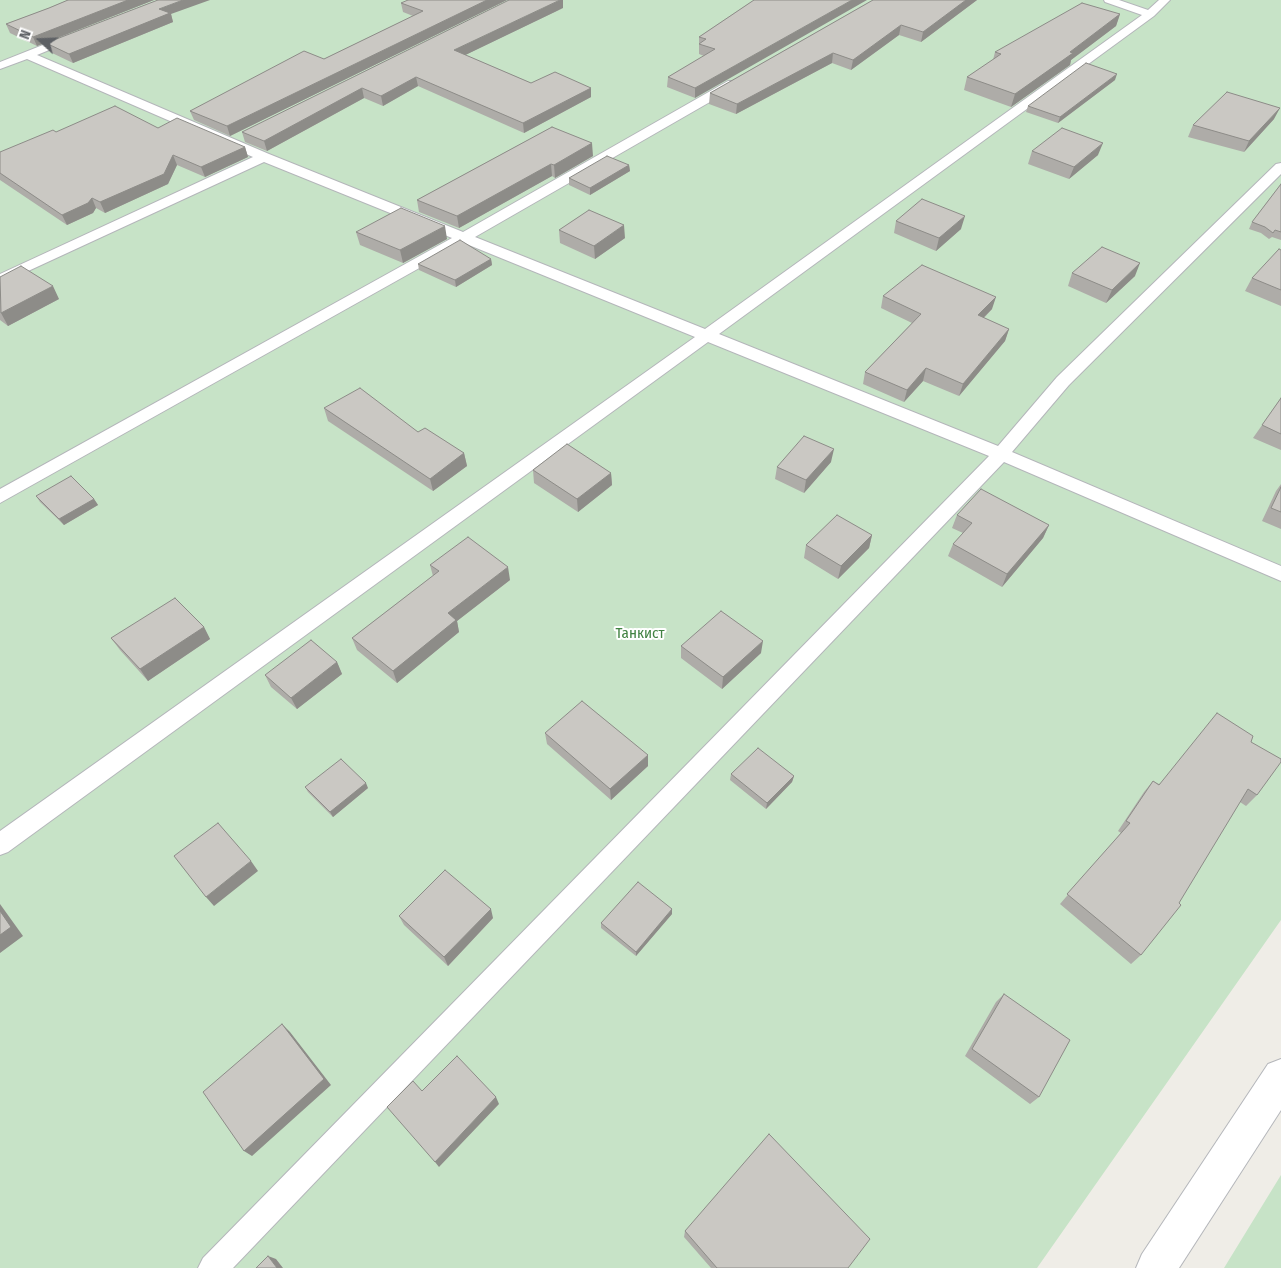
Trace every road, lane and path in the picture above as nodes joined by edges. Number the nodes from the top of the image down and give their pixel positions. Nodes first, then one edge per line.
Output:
1 (1110, 0) edge
2 (1165, 0) edge
3 (1150, 14) junction
4 (80, 34) edge
5 (27, 55) junction
6 (0, 66) edge
7 (740, 79) edge
8 (248, 133) edge
9 (231, 142) junction
10 (264, 157) junction
11 (1281, 167) edge
12 (464, 237) junction
13 (0, 280) edge
14 (706, 336) junction
15 (1002, 454) junction
16 (0, 497) edge
17 (1281, 574) edge
18 (0, 844) edge
19 (1281, 1077) edge
20 (213, 1268) edge
21 (1156, 1268) edge

1 - 3 lane
2 - 3 lane
3 - 14 lane
4 - 5 lane
5 - 6 lane
5 - 9 lane
7 - 12 lane
8 - 9 lane
9 - 10 lane
10 - 12 lane
10 - 13 lane
11 - 15 lane
12 - 14 lane
12 - 16 lane
14 - 15 lane
14 - 18 lane
15 - 17 lane
15 - 20 lane
19 - 21 street

